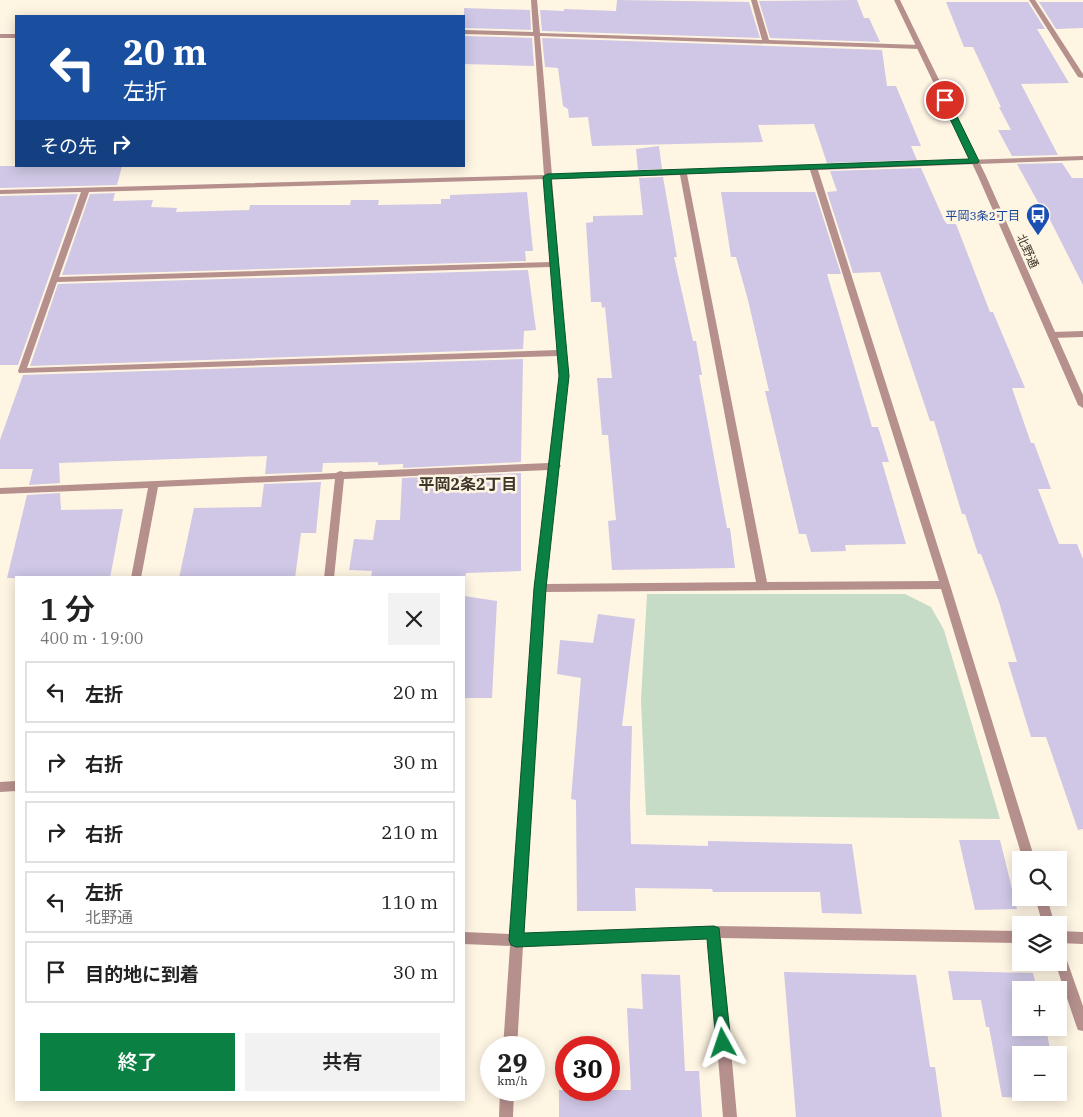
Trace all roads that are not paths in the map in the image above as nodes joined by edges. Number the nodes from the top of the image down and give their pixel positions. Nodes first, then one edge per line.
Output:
1 (534, 0) edge
2 (754, 0) edge
3 (897, 0) edge
4 (1032, 0) edge
5 (465, 32) edge
6 (537, 35) junction
7 (0, 36) edge
8 (15, 36) edge
9 (766, 42) junction
10 (920, 47) junction
11 (1083, 76) edge
12 (1083, 158) edge
13 (975, 161) junction
14 (813, 166) junction
15 (683, 172) junction
16 (547, 177) junction
17 (86, 189) junction
18 (0, 192) edge
19 (554, 264) junction
20 (54, 280) junction
21 (1083, 334) edge
22 (1052, 335) junction
23 (562, 353) junction
24 (1083, 404) edge
25 (556, 466) junction
26 (340, 474) junction
27 (154, 483) junction
28 (0, 492) edge
29 (136, 576) edge
30 (329, 576) edge
31 (762, 585) junction
32 (946, 585) junction
33 (540, 588) junction
34 (15, 786) edge
35 (0, 787) edge
36 (1026, 851) edge
37 (714, 932) junction
38 (1012, 937) edge
39 (465, 938) edge
40 (1067, 938) edge
41 (1083, 938) edge
42 (516, 940) junction
43 (1064, 971) edge
44 (1083, 1025) edge
45 (511, 1036) edge
46 (507, 1101) edge
47 (506, 1117) edge
48 (730, 1117) edge

1 - 6 street
2 - 9 street
3 - 10 street, 北野通
4 - 11 street
5 - 6 street
6 - 9 street
6 - 16 street
7 - 8 street
9 - 10 street
10 - 13 street, 北野通
12 - 13 street
13 - 14 street
13 - 22 street, 北野通
14 - 15 street
14 - 32 street
15 - 16 street
15 - 31 street
16 - 17 street
16 - 19 street
17 - 18 street
17 - 20 street
19 - 20 street
19 - 23 street
20 - 23 street
21 - 22 street
22 - 24 street, 北野通
23 - 25 street
25 - 26 street
25 - 33 street
26 - 27 street
26 - 30 street
27 - 28 street
27 - 29 street
31 - 32 street
31 - 33 street
32 - 36 street
33 - 42 street
34 - 35 street
37 - 38 street
37 - 42 street
37 - 48 street
39 - 42 street
40 - 41 street
42 - 45 street
43 - 44 street
46 - 47 street

